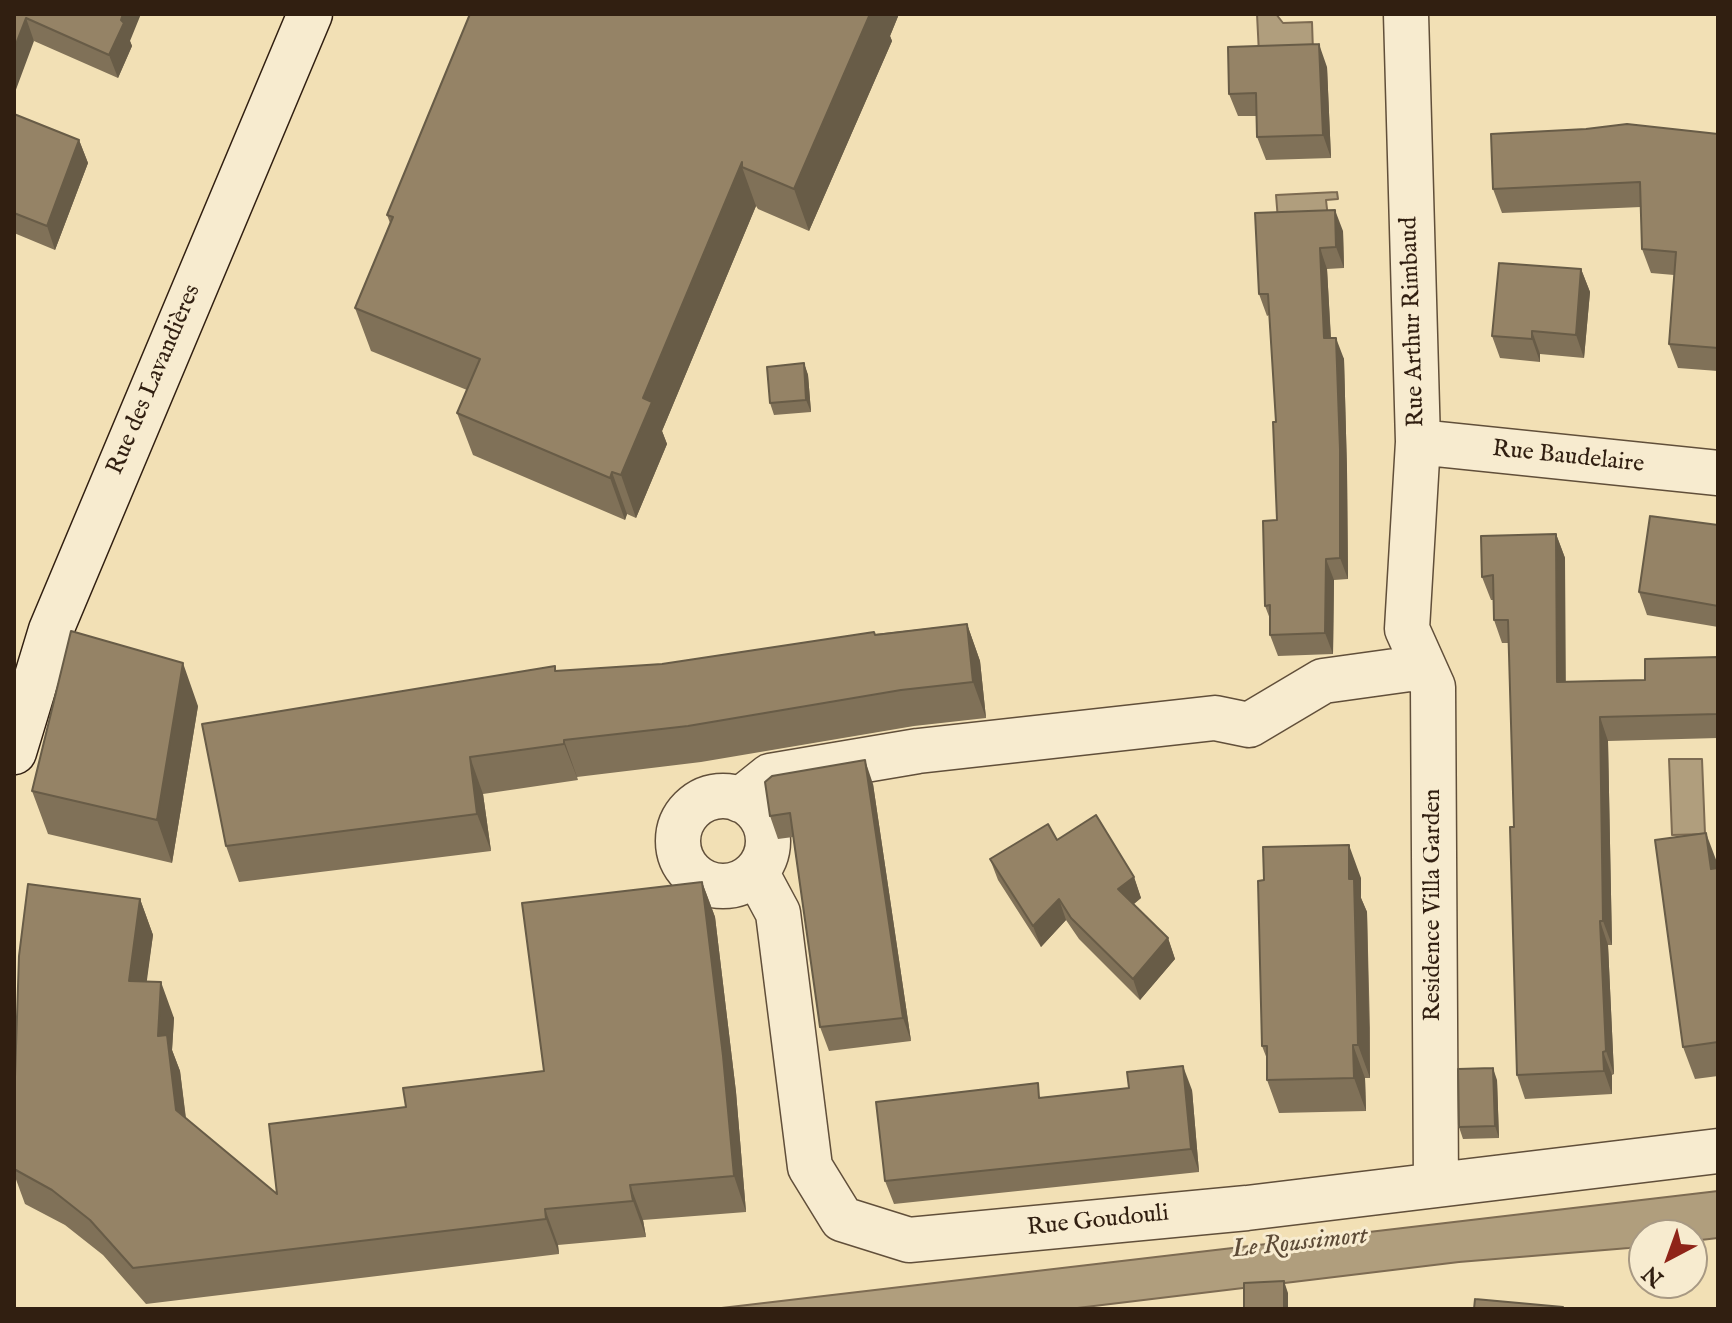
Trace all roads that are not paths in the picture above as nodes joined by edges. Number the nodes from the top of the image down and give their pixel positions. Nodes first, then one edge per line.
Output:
1 (310, 14) edge
2 (1406, 14) edge
3 (1418, 442) junction
4 (1718, 473) edge
5 (1416, 648) junction
6 (14, 752) edge
7 (740, 800) junction
8 (756, 872) junction
9 (1718, 1151) edge
10 (1436, 1185) junction

1 - 6 street, Rue des Lavandières
2 - 3 street, Rue Arthur Rimbaud
3 - 4 street, Rue Baudelaire
3 - 5 street, Rue Arthur Rimbaud
5 - 7 street
5 - 10 street, Residence Villa Garden
7 - 8 street
7 - 8 street
8 - 10 street, Rue Goudouli
9 - 10 street, Rue Goudouli

